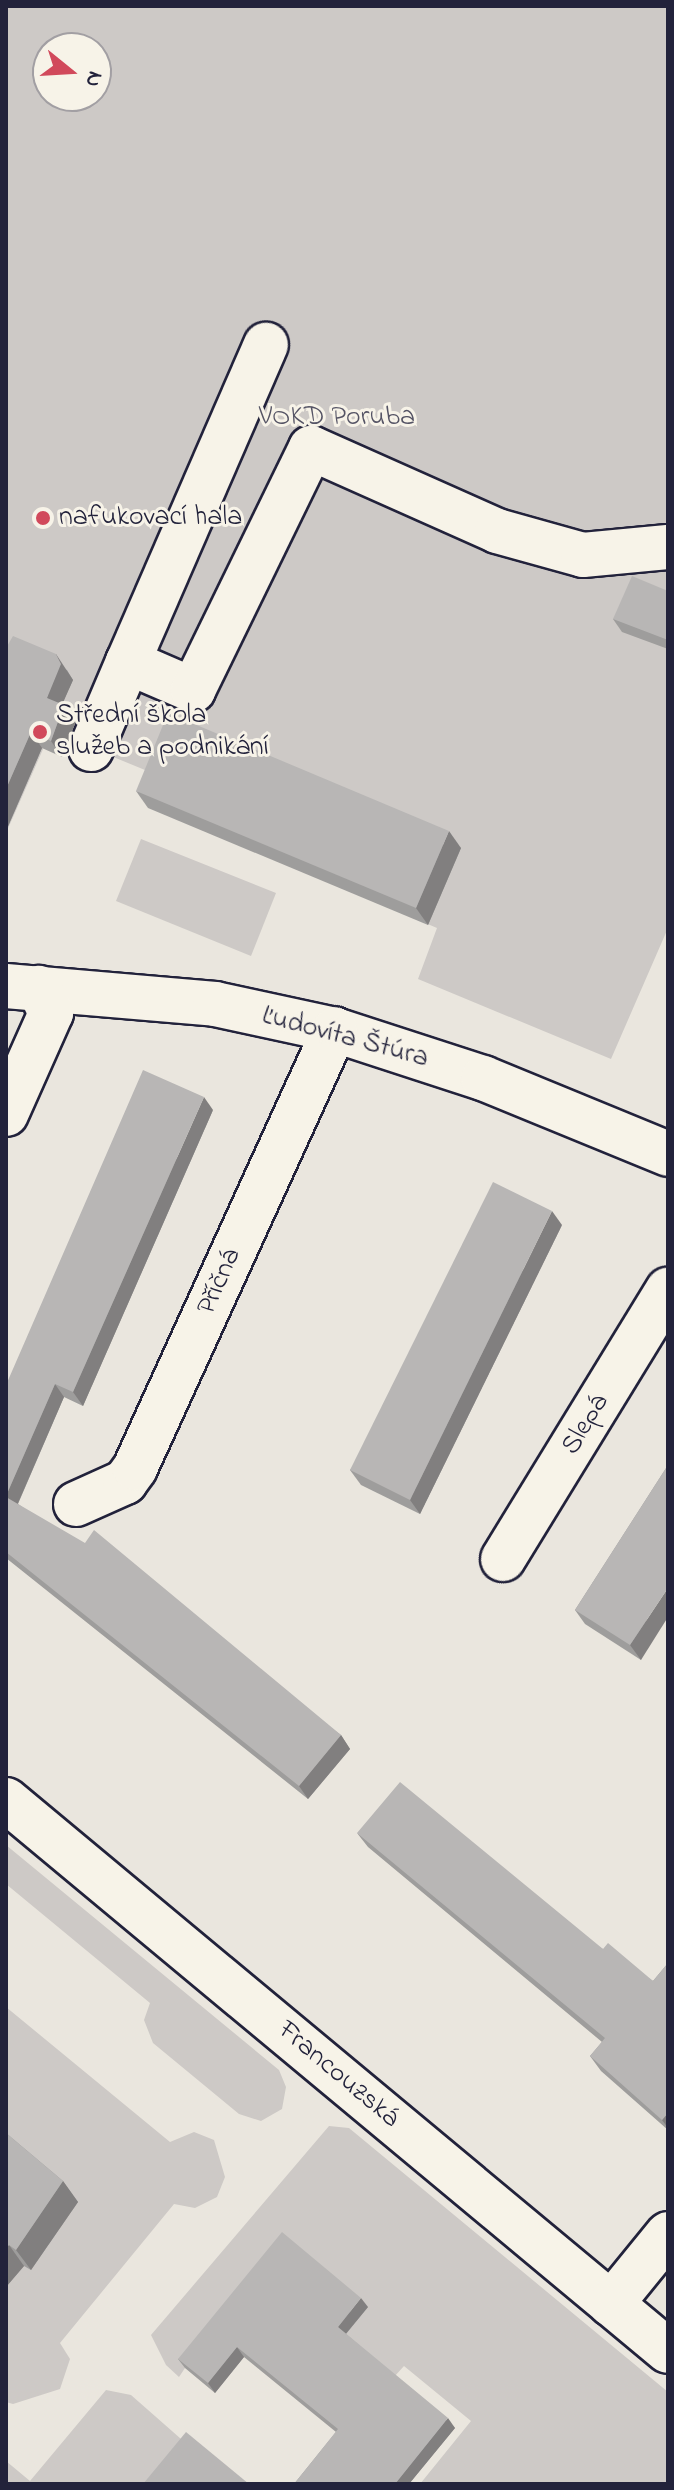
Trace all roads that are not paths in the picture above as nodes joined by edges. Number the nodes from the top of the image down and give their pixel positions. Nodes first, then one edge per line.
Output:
1 (266, 345) dead end
2 (668, 547) edge
3 (128, 662) junction
4 (91, 749) dead end
5 (23, 987) edge
6 (335, 1030) junction
7 (6, 1114) edge
8 (668, 1154) edge
9 (668, 1290) edge
10 (76, 1504) dead end
11 (503, 1559) dead end
12 (6, 1800) edge
13 (668, 2234) edge
14 (611, 2304) junction
15 (668, 2351) edge

1 - 3 street
2 - 3 street
3 - 4 street
5 - 6 street, Ľudovíta Štúra
5 - 7 street
6 - 8 street, Ľudovíta Štúra
6 - 10 street, Příčná
9 - 11 street, Slepá
12 - 14 street, Francouzská
13 - 14 street
14 - 15 street, Francouzská

